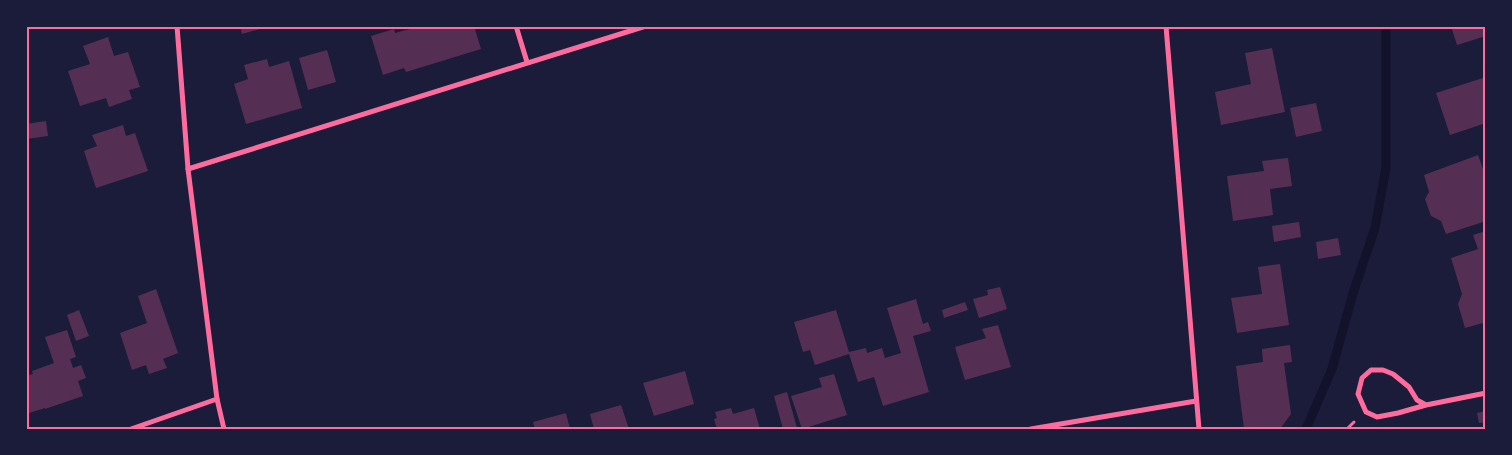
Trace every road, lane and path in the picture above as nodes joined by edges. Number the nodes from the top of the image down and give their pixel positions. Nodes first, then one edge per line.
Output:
1 (178, 26) edge
2 (516, 26) edge
3 (646, 26) edge
4 (1166, 26) edge
5 (527, 62) junction
6 (188, 169) junction
7 (1486, 393) edge
8 (217, 399) junction
9 (1196, 401) junction
10 (1426, 405) junction
11 (130, 429) edge
12 (224, 429) edge
13 (1031, 429) edge
14 (1199, 429) edge

1 - 6 street
2 - 5 street
3 - 5 street
4 - 9 street
5 - 6 street
6 - 8 street
7 - 10 street
8 - 11 street
8 - 12 street
9 - 13 street
9 - 14 street
10 - 10 street

